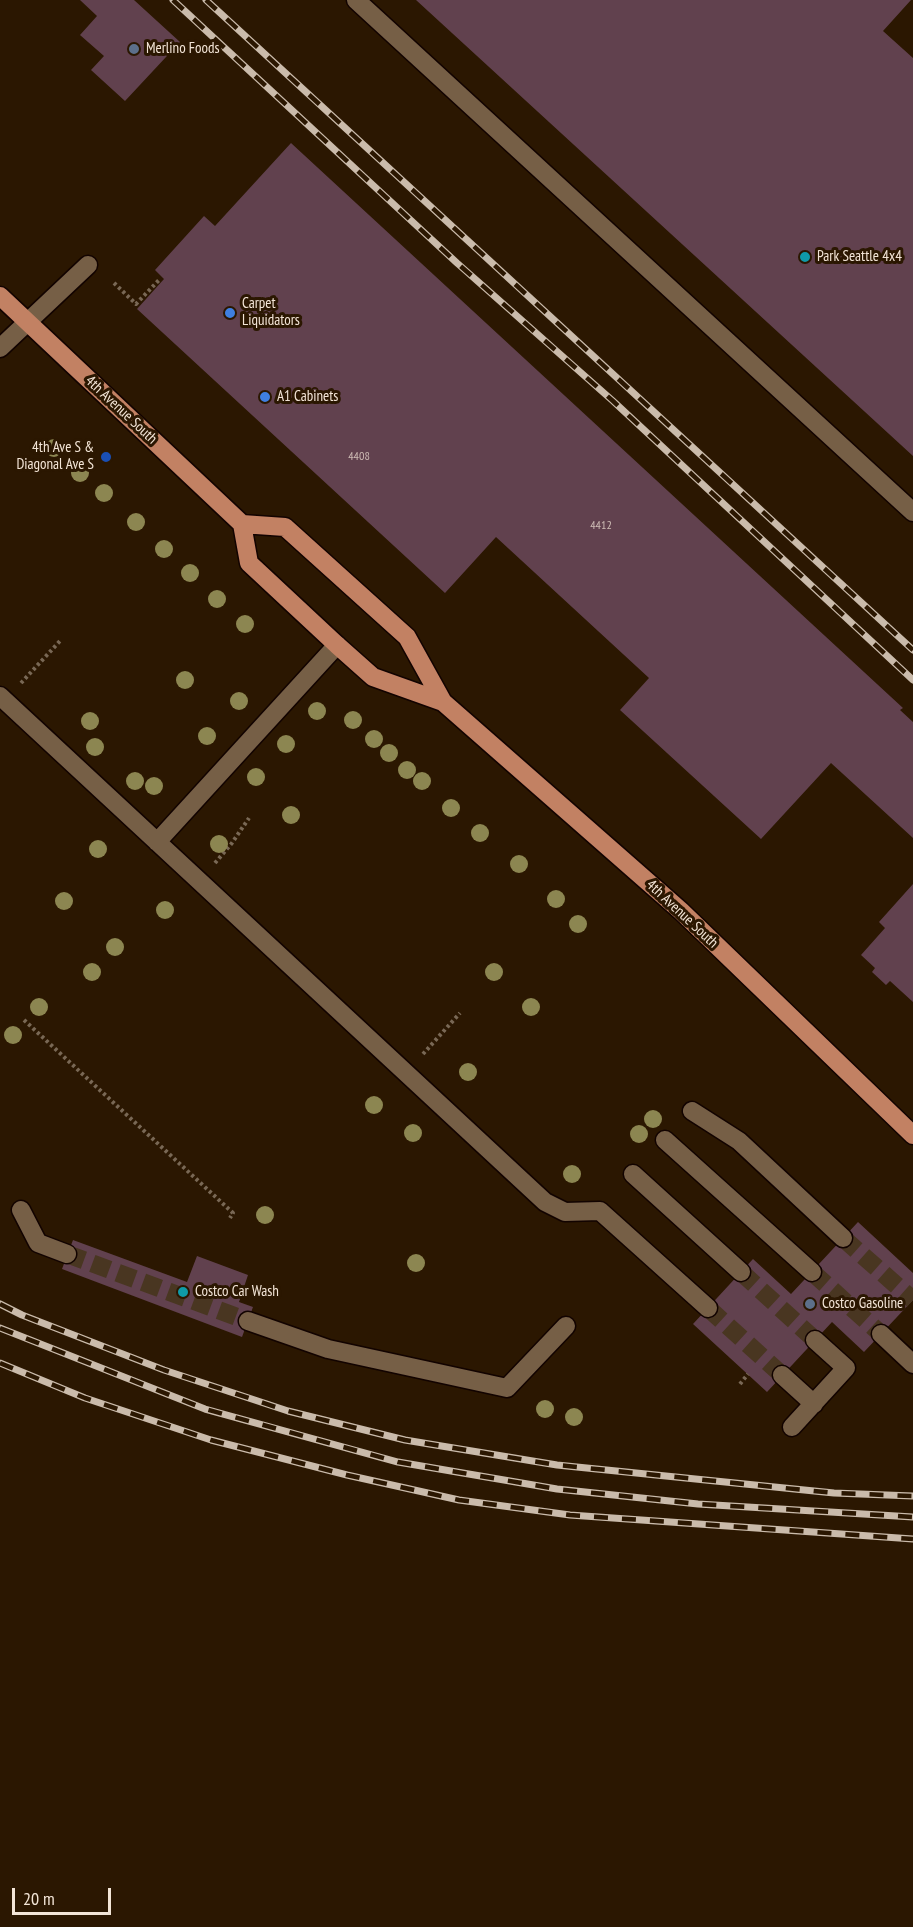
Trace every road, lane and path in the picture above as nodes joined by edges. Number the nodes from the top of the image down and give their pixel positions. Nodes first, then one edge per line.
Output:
1 (356, 0) edge
2 (88, 265) dead end
3 (160, 279) dead end
4 (114, 283) dead end
5 (0, 296) edge
6 (27, 320) junction
7 (0, 348) edge
8 (913, 512) edge
9 (242, 524) junction
10 (60, 641) dead end
11 (337, 645) junction
12 (25, 679) dead end
13 (0, 696) edge
14 (443, 702) junction
15 (249, 818) dead end
16 (157, 842) junction
17 (214, 864) dead end
18 (460, 1013) dead end
19 (24, 1020) dead end
20 (423, 1054) dead end
21 (692, 1111) dead end
22 (913, 1134) edge
23 (665, 1140) dead end
24 (633, 1174) dead end
25 (21, 1210) dead end
26 (230, 1218) dead end
27 (843, 1238) tunnel mouth
28 (67, 1254) tunnel mouth
29 (741, 1272) tunnel mouth
30 (812, 1272) tunnel mouth
31 (708, 1308) tunnel mouth
32 (248, 1322) tunnel mouth
33 (567, 1326) dead end
34 (881, 1334) tunnel mouth
35 (815, 1340) tunnel mouth
36 (913, 1364) edge
37 (748, 1374) dead end
38 (782, 1375) tunnel mouth
39 (740, 1383) dead end
40 (814, 1404) junction
41 (792, 1427) dead end

1 - 8 lane
2 - 6 lane
3 - 4 path
5 - 6 main road, 4th Avenue South
6 - 7 lane
6 - 9 main road, 4th Avenue South
9 - 11 main road, 4th Avenue South
9 - 14 main road, 4th Avenue South
10 - 12 path
11 - 14 main road, 4th Avenue South
11 - 16 lane
13 - 16 lane
14 - 22 main road, 4th Avenue South
15 - 17 path
16 - 31 lane
18 - 20 path
19 - 26 path
21 - 27 lane
23 - 30 lane
24 - 29 lane
25 - 28 lane
32 - 33 lane
34 - 36 lane
35 - 40 lane
37 - 39 path
38 - 40 lane
40 - 41 lane

